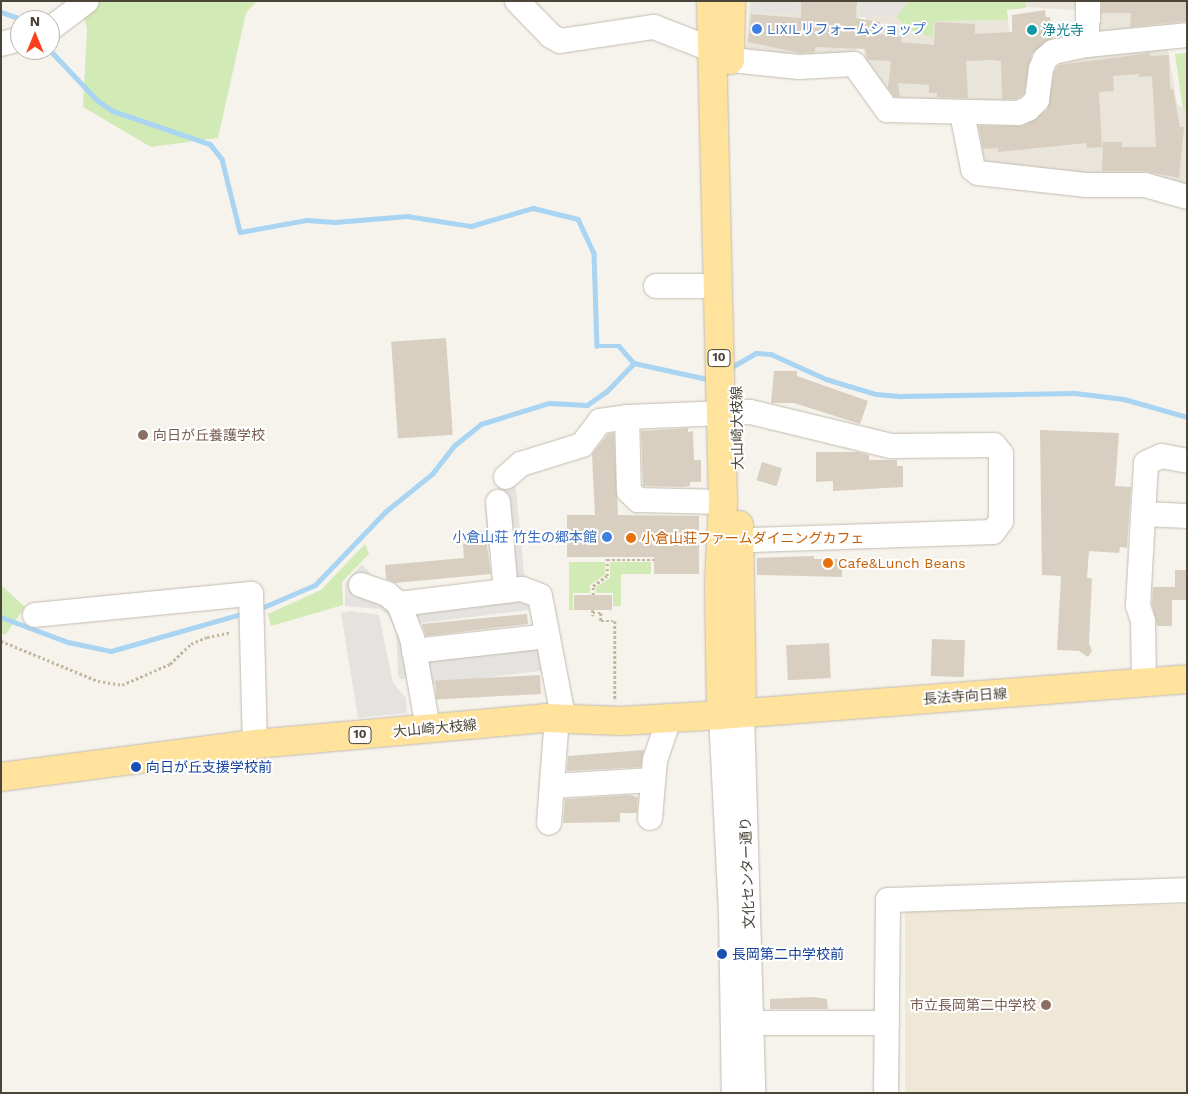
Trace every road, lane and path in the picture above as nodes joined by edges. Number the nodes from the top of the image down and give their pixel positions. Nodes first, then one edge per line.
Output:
1 (87, 1) edge
2 (517, 1) edge
3 (711, 1) edge
4 (730, 1) edge
5 (1088, 1) edge
6 (60, 21) edge
7 (1187, 35) edge
8 (1086, 44) junction
9 (721, 52) junction
10 (962, 113) junction
11 (1187, 197) edge
12 (656, 286) dead end
13 (718, 286) junction
14 (729, 413) junction
15 (627, 417) junction
16 (1187, 461) edge
17 (506, 477) dead end
18 (498, 502) dead end
19 (723, 502) junction
20 (1144, 514) junction
21 (1187, 516) edge
22 (731, 540) junction
23 (654, 560) dead end
24 (361, 585) dead end
25 (506, 591) junction
26 (593, 595) dead end
27 (399, 604) junction
28 (593, 613) dead end
29 (35, 615) dead end
30 (252, 629) junction
31 (548, 636) junction
32 (1, 641) edge
33 (414, 651) junction
34 (1187, 679) edge
35 (1144, 683) junction
36 (615, 705) dead end
37 (732, 714) junction
38 (558, 718) junction
39 (669, 719) junction
40 (428, 728) junction
41 (255, 744) junction
42 (1, 777) edge
43 (652, 780) junction
44 (552, 786) junction
45 (650, 818) dead end
46 (549, 823) dead end
47 (1187, 890) edge
48 (742, 1023) junction
49 (887, 1023) junction
50 (734, 1093) edge
51 (753, 1093) edge
52 (886, 1093) edge

1 - 6 street
2 - 9 street
3 - 9 main road, 大山崎大枝線 / 10
4 - 9 main road, 大山崎大枝線 / 10
5 - 8 street
7 - 8 street
8 - 10 street
9 - 10 street
9 - 13 main road, 大山崎大枝線 / 10
9 - 14 main road, 大山崎大枝線 / 10
10 - 11 street
12 - 13 street
13 - 14 main road, 大山崎大枝線 / 10
14 - 15 street
14 - 19 main road, 大山崎大枝線 / 10
14 - 22 main road, 大山崎大枝線 / 10
14 - 22 street
15 - 17 street
15 - 19 street
16 - 20 street
18 - 25 street
19 - 22 main road, 大山崎大枝線 / 10
20 - 21 street
20 - 35 street
22 - 37 main road, 大山崎大枝線 / 10
23 - 26 path
24 - 27 street
25 - 27 street
25 - 31 street
27 - 33 street
28 - 36 path
29 - 30 street
30 - 32 path
30 - 41 street
31 - 33 street
31 - 38 street
33 - 40 street
34 - 35 main road, 長法寺向日線
35 - 37 main road, 長法寺向日線
37 - 39 main road, 大山崎大枝線 / 10
37 - 48 street, 文化センター通り
38 - 39 main road, 大山崎大枝線 / 10
38 - 40 main road, 大山崎大枝線 / 10
38 - 44 street
39 - 43 street
40 - 41 main road, 大山崎大枝線 / 10
41 - 42 main road, 大山崎大枝線 / 10
43 - 44 street
43 - 45 street
44 - 46 street
47 - 49 street
48 - 49 street
48 - 50 street, 文化センター通り
48 - 51 street, 文化センター通り
49 - 52 street

